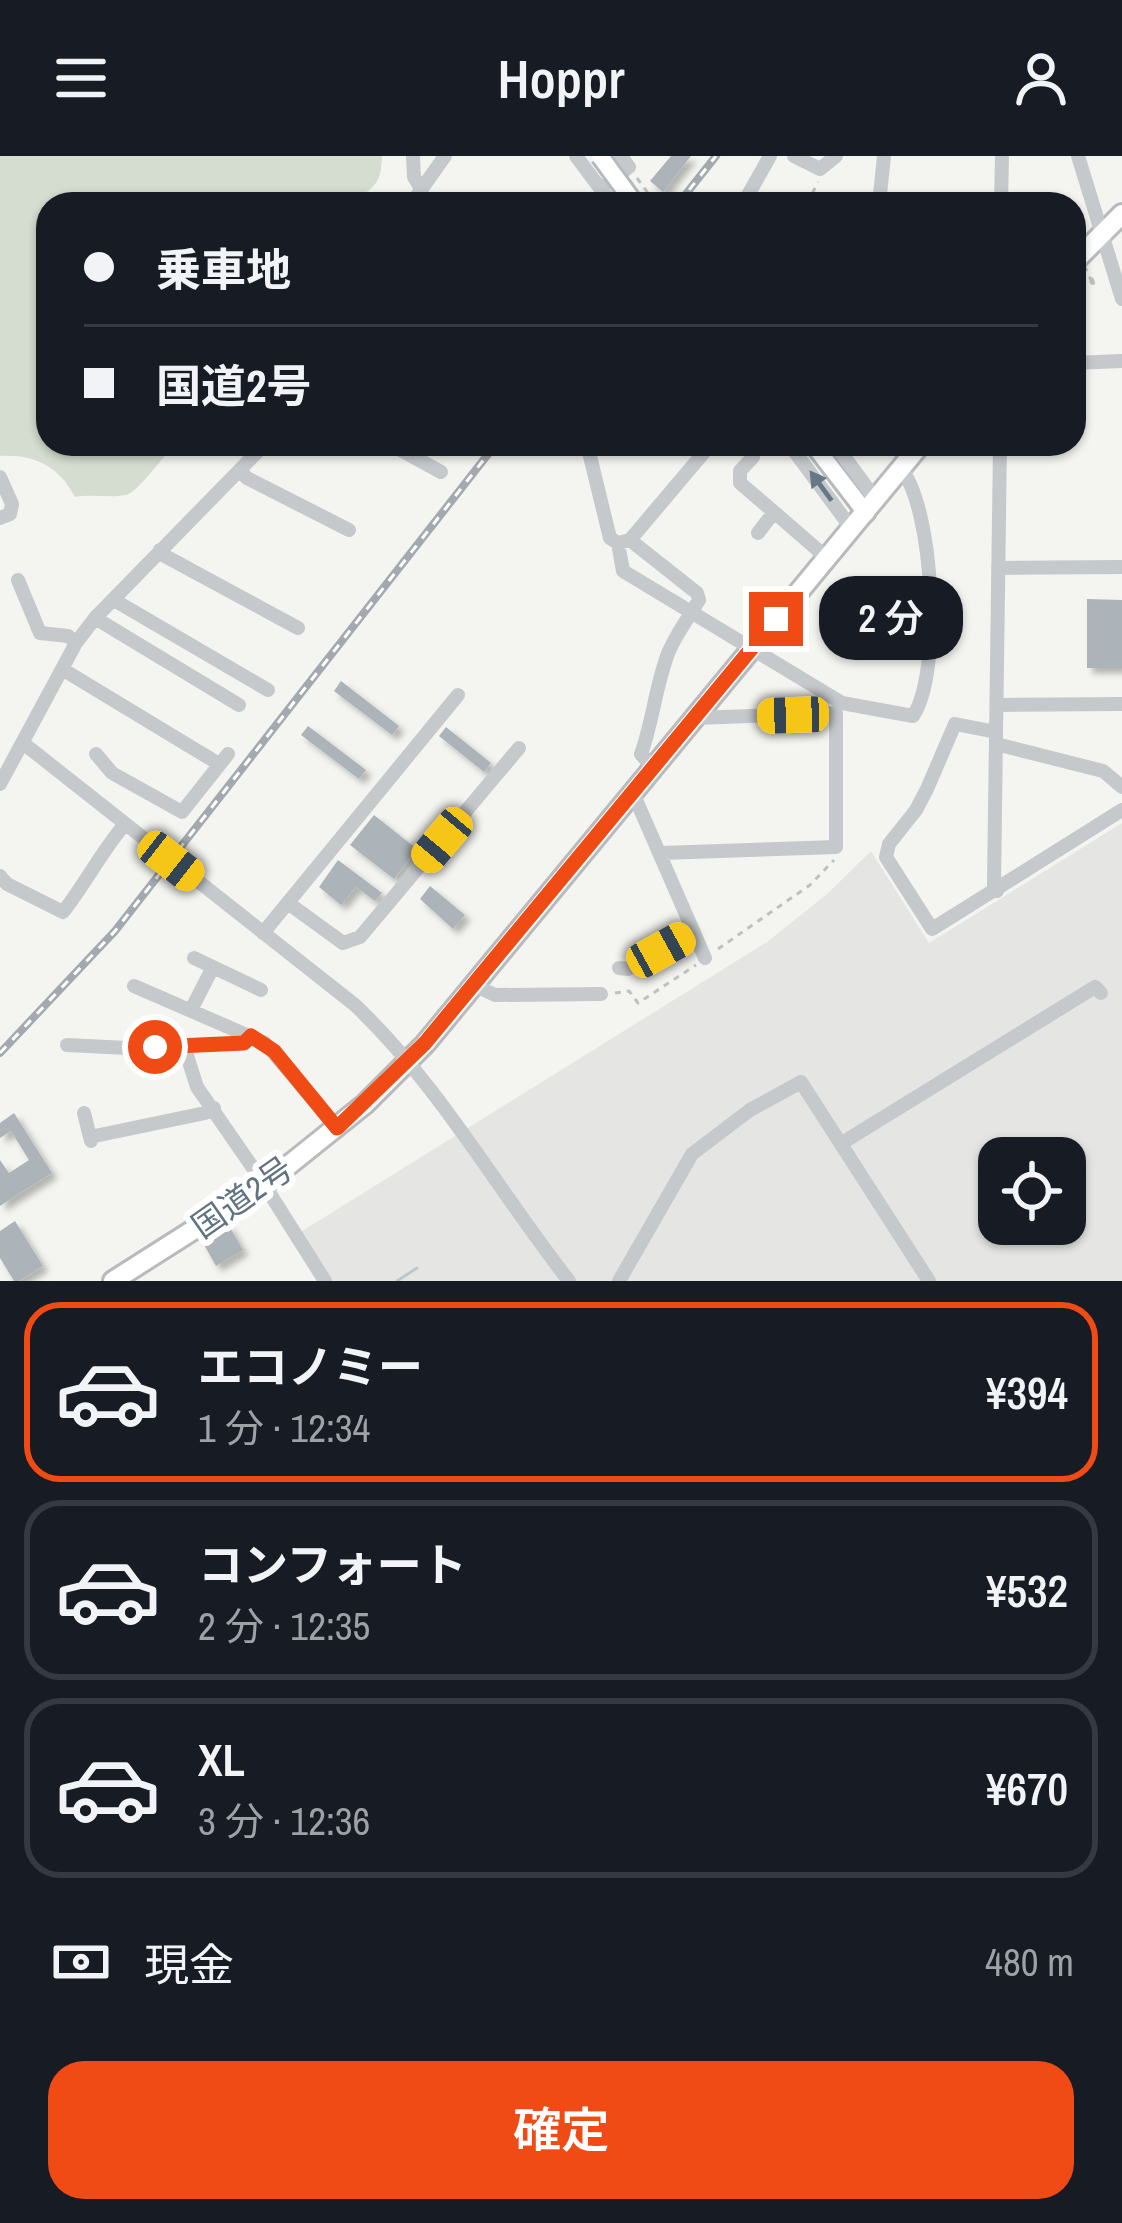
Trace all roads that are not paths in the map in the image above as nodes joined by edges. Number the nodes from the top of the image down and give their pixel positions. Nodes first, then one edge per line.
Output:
1 (413, 156) edge
2 (445, 156) edge
3 (576, 156) edge
4 (600, 156) edge
5 (770, 156) edge
6 (794, 156) edge
7 (836, 156) edge
8 (884, 156) edge
9 (1002, 156) edge
10 (1078, 156) edge
11 (625, 161) edge
12 (421, 187) junction
13 (601, 189) junction
14 (418, 192) edge
15 (603, 192) edge
16 (626, 192) edge
17 (749, 192) edge
18 (880, 192) edge
19 (1001, 192) edge
20 (1122, 214) edge
21 (1102, 234) junction
22 (1086, 250) edge
23 (1122, 299) edge
24 (1122, 361) edge
25 (1086, 362) edge
26 (254, 456) edge
27 (412, 456) edge
28 (590, 456) edge
29 (700, 456) edge
30 (753, 456) edge
31 (798, 456) edge
32 (824, 456) edge
33 (842, 456) edge
34 (909, 456) edge
35 (911, 456) edge
36 (1000, 456) edge
37 (240, 471) junction
38 (441, 472) dead end
39 (0, 477) edge
40 (871, 506) junction
41 (774, 512) junction
42 (0, 518) edge
43 (852, 529) junction
44 (350, 530) dead end
45 (758, 533) dead end
46 (624, 542) junction
47 (160, 550) junction
48 (827, 558) junction
49 (1122, 567) edge
50 (998, 568) junction
51 (18, 580) dead end
52 (114, 600) junction
53 (692, 613) junction
54 (95, 618) junction
55 (298, 628) dead end
56 (76, 643) junction
57 (751, 649) junction
58 (62, 669) junction
59 (268, 690) dead end
60 (458, 695) dead end
61 (997, 704) junction
62 (1122, 704) edge
63 (239, 705) dead end
64 (695, 718) junction
65 (996, 738) junction
66 (23, 743) junction
67 (519, 748) dead end
68 (96, 754) dead end
69 (654, 770) junction
70 (112, 773) junction
71 (0, 784) edge
72 (1122, 787) edge
73 (633, 794) junction
74 (94, 798) junction
75 (1122, 810) edge
76 (125, 824) junction
77 (661, 853) junction
78 (0, 876) edge
79 (997, 891) junction
80 (288, 903) junction
81 (694, 932) junction
82 (263, 933) junction
83 (194, 958) dead end
84 (706, 958) road end
85 (213, 967) junction
86 (620, 968) dead end
87 (474, 985) junction
88 (134, 986) dead end
89 (261, 991) dead end
90 (1101, 993) dead end
91 (602, 994) road end
92 (191, 1010) junction
93 (251, 1036) junction
94 (67, 1045) dead end
95 (184, 1046) junction
96 (409, 1060) junction
97 (214, 1108) junction
98 (84, 1113) dead end
99 (337, 1128) junction
100 (842, 1143) junction
101 (264, 1185) junction
102 (113, 1281) edge
103 (325, 1281) edge
104 (569, 1281) edge
105 (619, 1281) edge
106 (929, 1281) edge

1 - 12 street
2 - 12 street
3 - 13 street
4 - 16 main road, bridge
5 - 17 street
6 - 7 street
8 - 18 street
9 - 19 street
10 - 21 street
11 - 13 street
12 - 14 street
13 - 15 street
20 - 21 highway
21 - 22 highway
21 - 23 street
24 - 25 street
26 - 37 street
27 - 38 street
28 - 46 street
29 - 46 street
30 - 41 street
43 -> 31 street
32 - 40 main road
33 - 40 street
34 - 40 highway, 国道2号
35 - 57 street
36 - 50 street
37 - 44 street
37 - 47 street
39 - 42 street
40 - 43 highway, 国道2号
41 - 45 street
41 - 48 street
43 - 48 highway, 国道2号
46 - 53 street
46 - 53 street
47 - 52 street
47 - 55 street
48 - 57 highway, 国道2号
49 - 50 street
50 - 61 street
51 - 56 street
52 - 54 street
52 - 59 street
53 - 57 street
53 - 69 street
54 - 56 street
54 - 63 street
56 - 58 street
57 - 64 highway, 国道2号
58 - 66 street
58 - 70 street
60 - 80 street
61 - 62 street
61 - 65 street
64 - 69 highway, 国道2号
64 - 77 street
65 - 72 street
65 - 79 street
65 - 79 street
66 - 71 street
66 - 74 street
67 - 80 street
68 - 70 street
69 - 73 highway, 国道2号
70 - 74 street
73 - 77 street
73 - 87 highway, 国道2号
74 - 76 street
75 - 79 street
76 - 78 street
76 - 82 street
77 - 81 street
80 - 82 street
81 - 84 street
81 - 86 street
82 - 96 street
83 - 85 street
85 - 89 street
85 - 92 street
87 - 91 street
87 - 96 highway, 国道2号
88 - 92 street
90 - 100 street
92 - 93 street
93 - 95 street
93 - 99 street
94 - 95 street
95 - 97 street
96 - 99 highway, 国道2号
96 - 104 street
97 - 98 street
97 - 101 street
99 - 101 highway, 国道2号
100 - 105 street
100 - 106 street
101 - 102 highway, 国道2号
101 - 103 street

